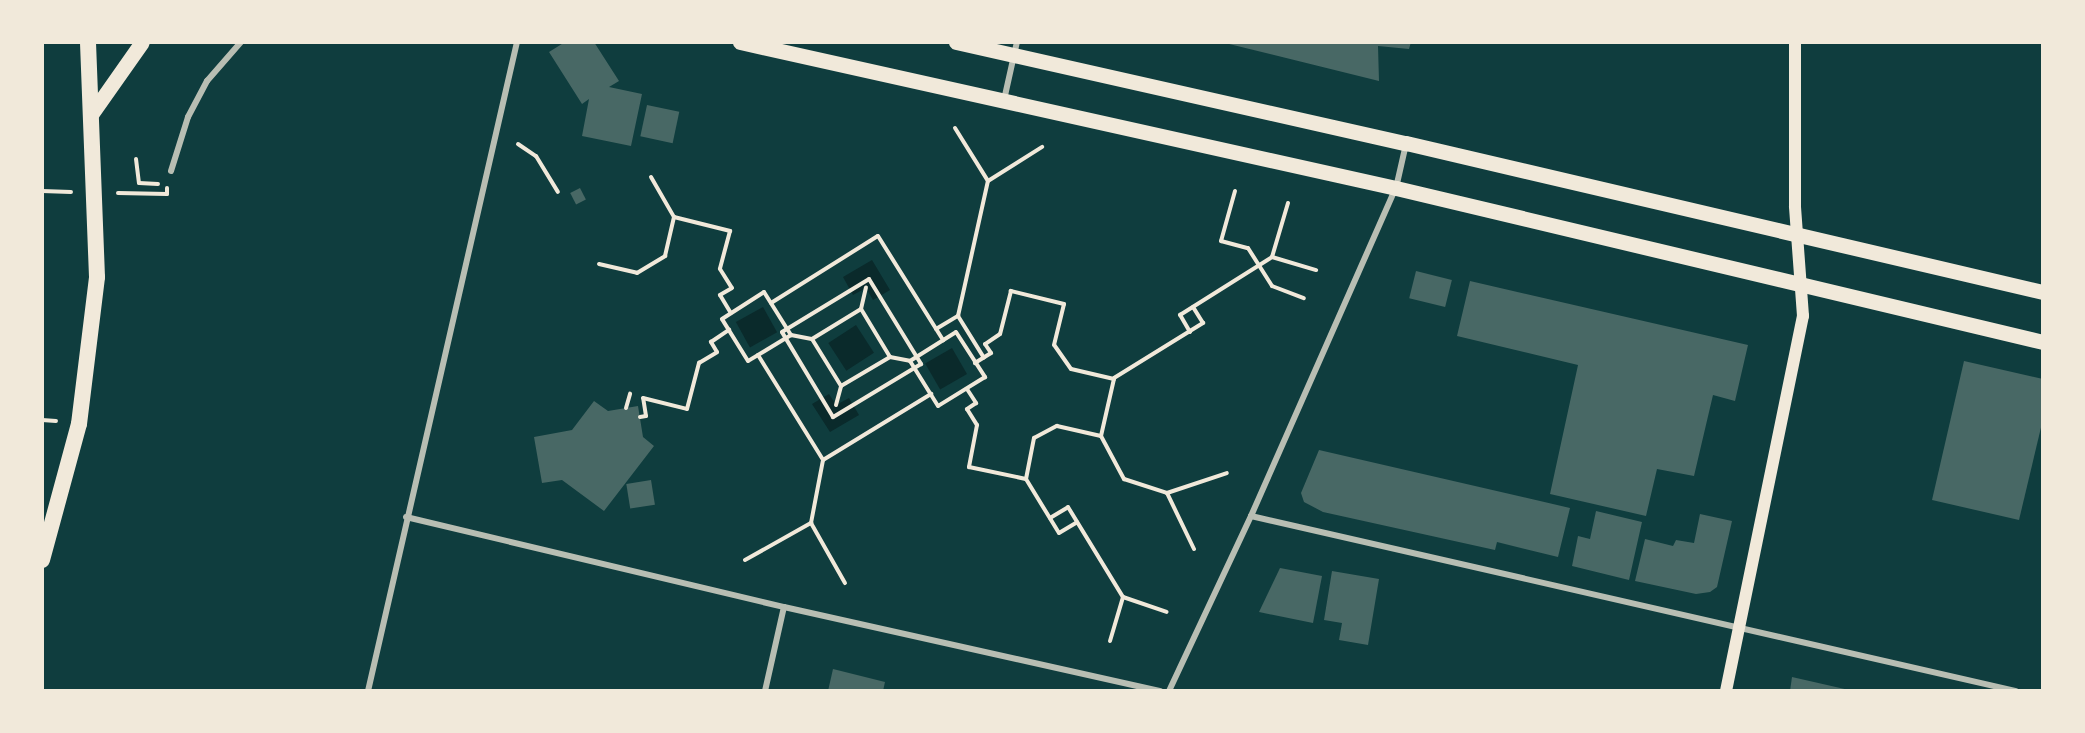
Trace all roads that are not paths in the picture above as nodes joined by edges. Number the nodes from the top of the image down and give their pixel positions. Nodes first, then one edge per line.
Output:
1 (88, 42) edge
2 (142, 42) edge
3 (241, 42) edge
4 (517, 42) edge
5 (740, 42) edge
6 (956, 42) edge
7 (1795, 42) edge
8 (1016, 48) edge
9 (1004, 100) junction
10 (90, 116) junction
11 (1406, 143) junction
12 (171, 171) dead end
13 (1396, 188) junction
14 (1798, 234) junction
15 (1800, 285) junction
16 (2043, 292) edge
17 (2043, 342) edge
18 (1251, 516) junction
19 (406, 517) junction
20 (42, 560) edge
21 (784, 607) junction
22 (1740, 628) junction
23 (368, 691) edge
24 (765, 691) edge
25 (1161, 691) edge
26 (1169, 691) edge
27 (1726, 691) edge
28 (2016, 691) edge

1 - 10 highway
2 - 10 main road
3 - 12 street
4 - 19 street
5 - 9 main road
6 - 8 main road
7 - 14 main road
8 - 9 street
8 - 11 main road
9 - 13 main road
10 - 20 highway
11 - 13 street
11 - 14 main road
13 - 15 main road
13 - 18 street
14 - 15 main road
14 - 16 main road
15 - 17 main road
15 - 22 main road
18 - 22 street
18 - 26 street
19 - 21 street
19 - 23 street
21 - 24 street
21 - 25 street
22 - 27 main road
22 - 28 street

